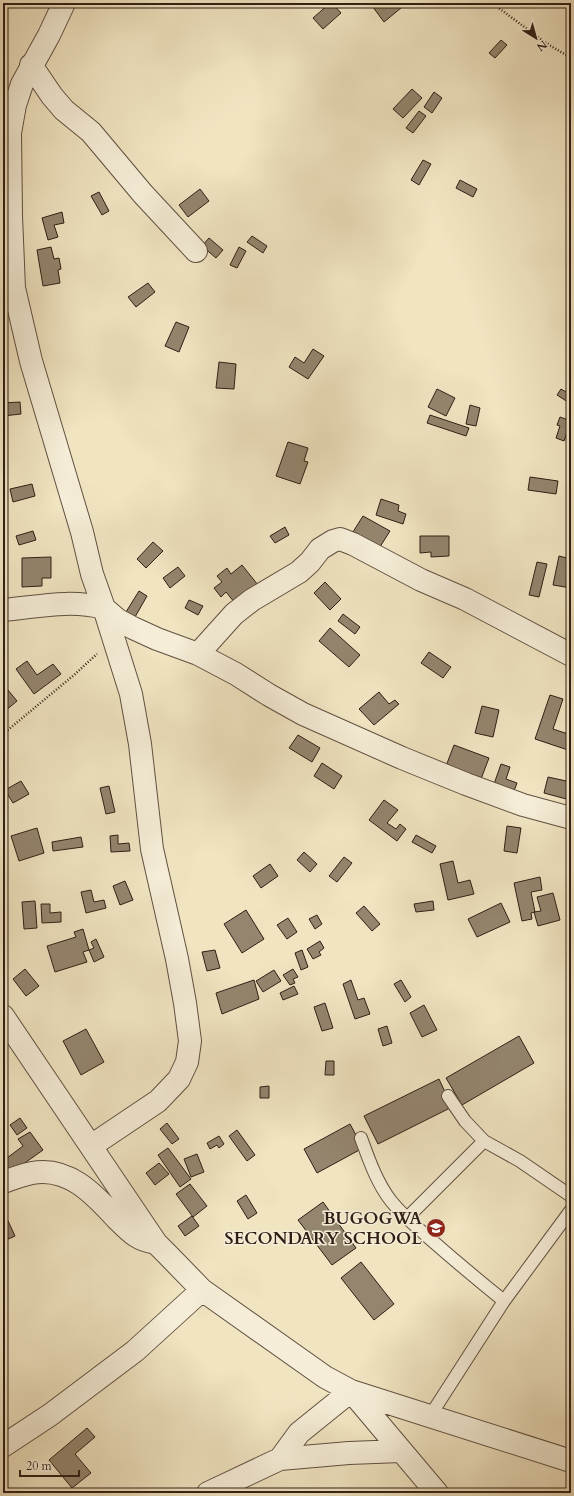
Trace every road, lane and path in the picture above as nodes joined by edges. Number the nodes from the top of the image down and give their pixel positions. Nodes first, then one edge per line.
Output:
1 (64, 3) edge
2 (492, 3) edge
3 (571, 58) edge
4 (31, 65) junction
5 (196, 251) dead end
6 (104, 608) junction
7 (3, 610) edge
8 (114, 639) junction
9 (198, 654) junction
10 (571, 654) edge
11 (3, 734) edge
12 (571, 818) edge
13 (3, 1016) edge
14 (448, 1096) dead end
15 (361, 1138) dead end
16 (484, 1141) junction
17 (92, 1146) junction
18 (3, 1182) edge
19 (571, 1196) edge
20 (571, 1210) edge
21 (407, 1218) junction
22 (156, 1243) junction
23 (202, 1290) junction
24 (504, 1301) junction
25 (351, 1391) junction
26 (430, 1416) junction
27 (3, 1446) edge
28 (401, 1451) junction
29 (280, 1459) junction
30 (571, 1461) edge
31 (208, 1493) edge
32 (437, 1493) edge

1 - 4 street
2 - 3 path
4 - 5 street
4 - 6 street
6 - 7 street
6 - 8 street
6 - 9 street
8 - 11 path
8 - 17 street
9 - 10 street
9 - 12 street
13 - 17 street
14 - 16 lane
15 - 21 lane
16 - 19 lane
16 - 21 lane
17 - 22 street
18 - 22 street
20 - 24 lane
21 - 24 lane
22 - 23 street
23 - 25 street
23 - 27 street
24 - 26 lane
25 - 26 street
25 - 28 street
25 - 29 street
26 - 30 street
28 - 29 street
28 - 32 street
29 - 31 street

